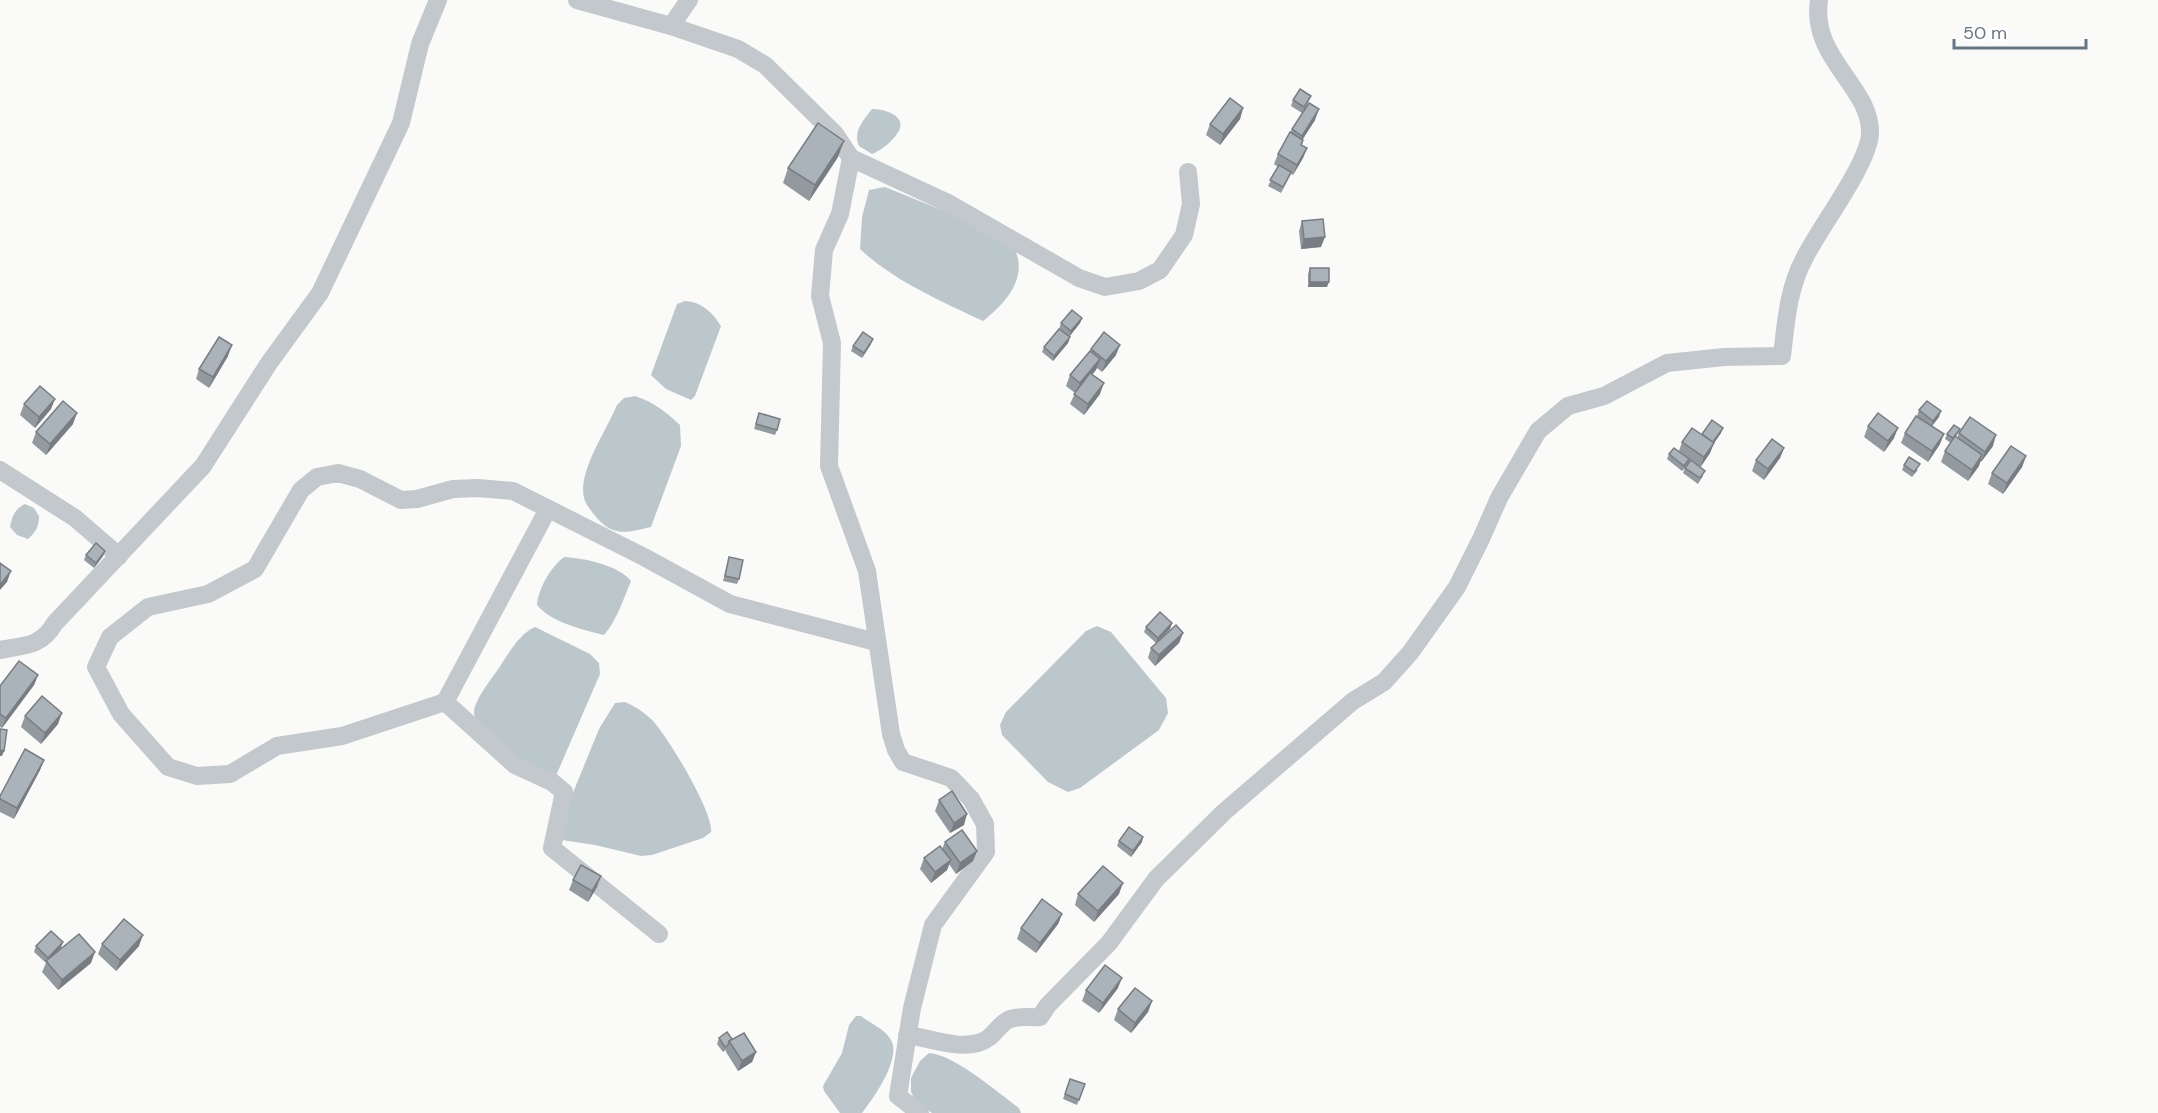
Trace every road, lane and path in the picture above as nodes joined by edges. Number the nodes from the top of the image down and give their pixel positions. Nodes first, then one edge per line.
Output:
1 (438, 0) edge
2 (577, 0) edge
3 (689, 0) edge
4 (1819, 0) edge
5 (671, 26) junction
6 (851, 158) junction
7 (1188, 172) dead end
8 (1, 471) edge
9 (548, 509) junction
10 (119, 556) junction
11 (876, 642) junction
12 (0, 650) edge
13 (445, 702) junction
14 (659, 934) dead end
15 (908, 1035) junction
16 (920, 1113) edge

1 - 10 street
2 - 5 street
3 - 5 street
4 - 15 street
5 - 6 street
6 - 7 street
6 - 11 street
8 - 10 street
9 - 11 street
9 - 13 street
9 - 13 street
10 - 12 street
11 - 15 street
13 - 14 street
15 - 16 street

